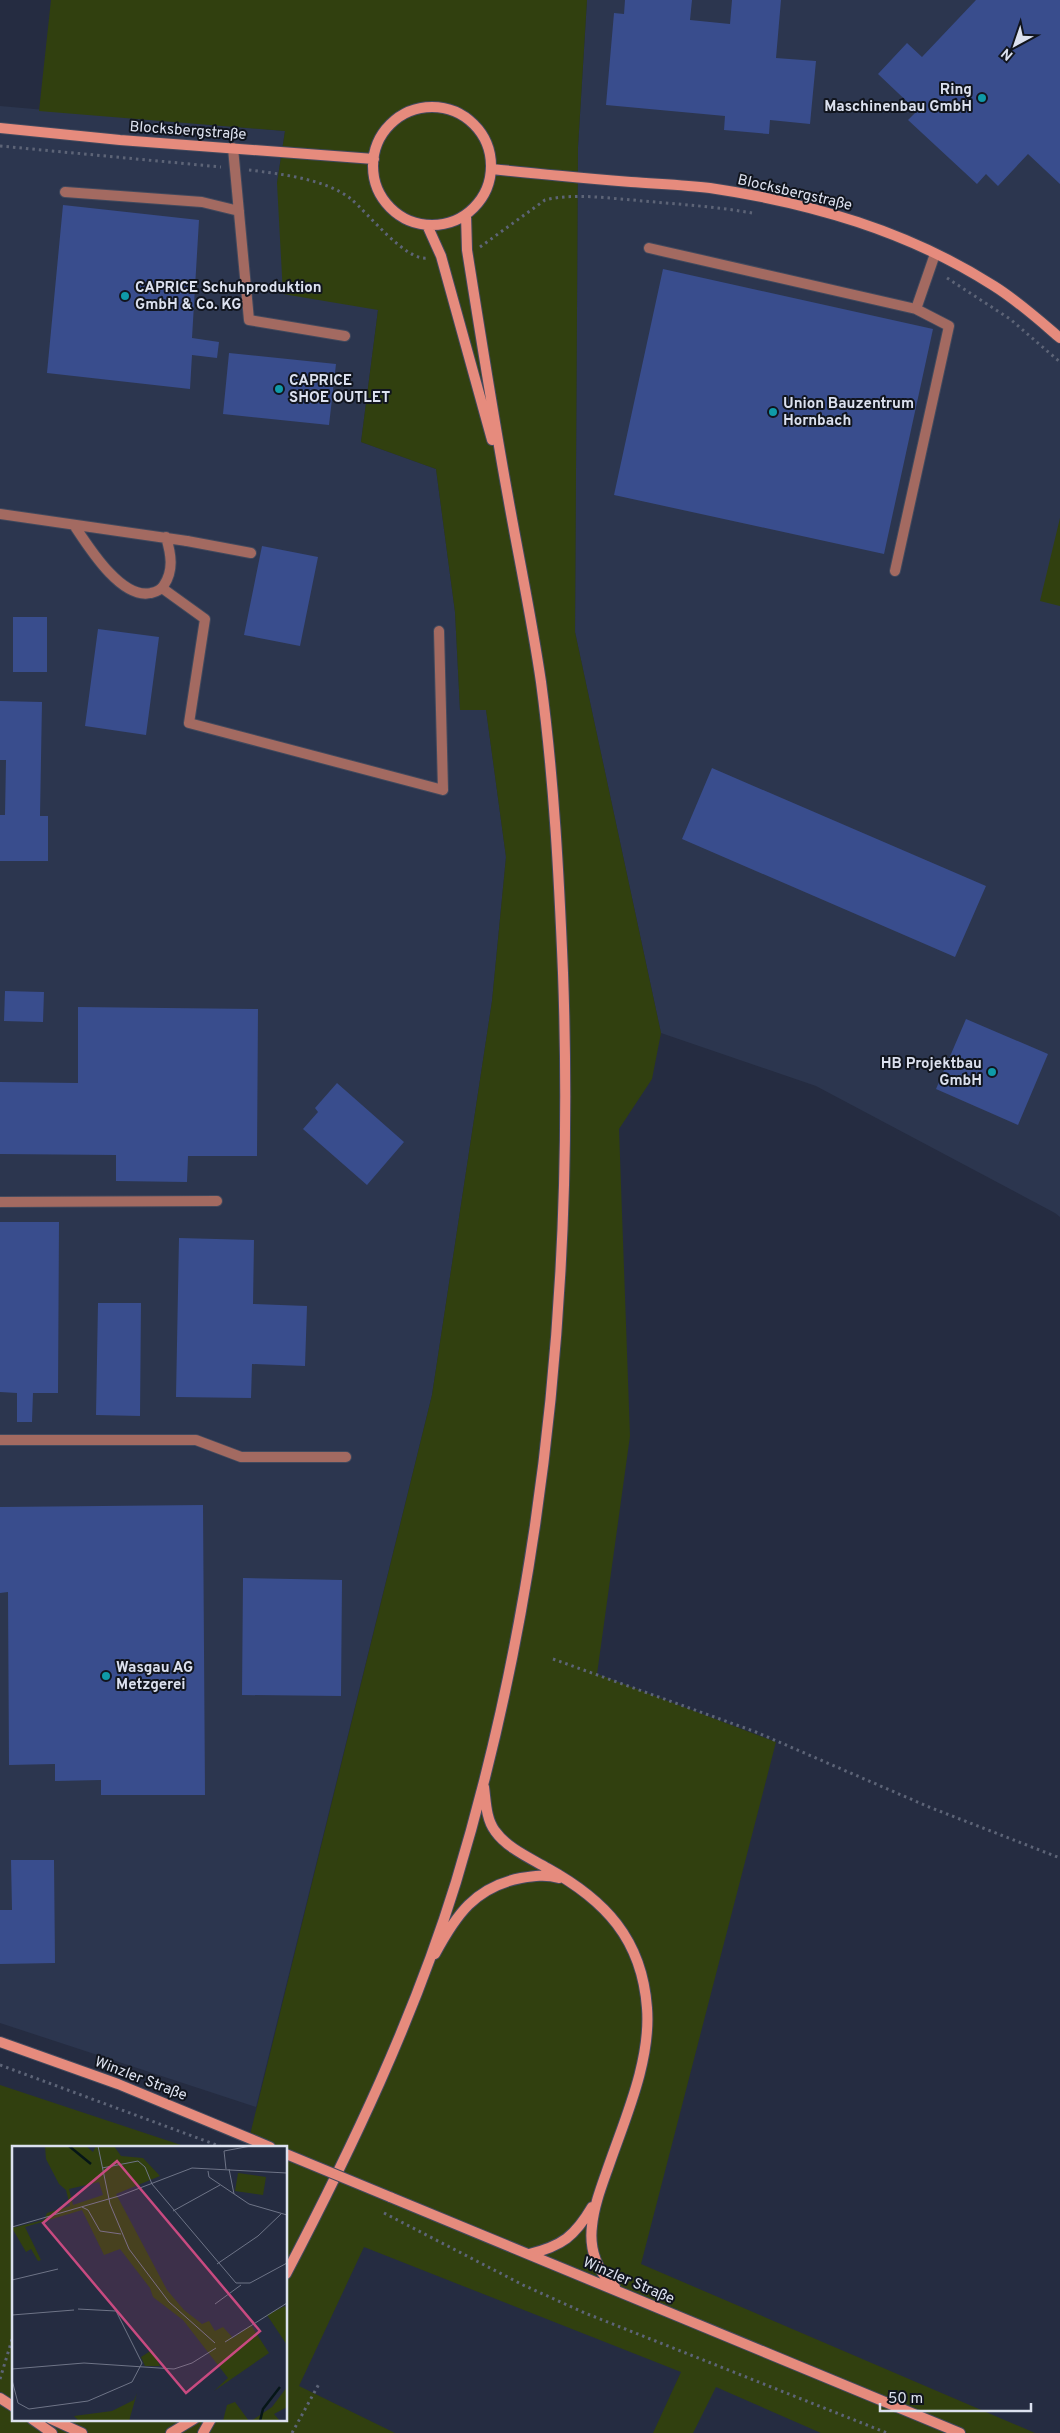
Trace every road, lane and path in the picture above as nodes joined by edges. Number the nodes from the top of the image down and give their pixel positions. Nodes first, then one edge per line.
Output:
1 (0, 128) edge
2 (0, 146) edge
3 (233, 148) junction
4 (374, 159) junction
5 (235, 168) junction
6 (492, 168) junction
7 (65, 192) dead end
8 (238, 211) junction
9 (755, 213) dead end
10 (466, 215) junction
11 (427, 225) junction
12 (648, 248) dead end
13 (466, 250) junction
14 (935, 254) junction
15 (441, 256) junction
16 (929, 269) junction
17 (916, 309) junction
18 (344, 336) dead end
19 (1060, 338) edge
20 (1060, 362) edge
21 (507, 492) junction
22 (0, 514) edge
23 (74, 525) junction
24 (166, 537) junction
25 (251, 553) dead end
26 (895, 571) dead end
27 (162, 588) junction
28 (439, 631) dead end
29 (217, 1201) dead end
30 (0, 1202) edge
31 (0, 1440) edge
32 (346, 1457) dead end
33 (553, 1659) dead end
34 (484, 1783) junction
35 (1060, 1858) edge
36 (570, 1880) junction
37 (419, 1984) junction
38 (0, 2042) edge
39 (0, 2065) edge
40 (219, 2146) edge
41 (268, 2146) edge
42 (288, 2155) edge
43 (596, 2202) junction
44 (383, 2212) dead end
45 (529, 2254) junction
46 (288, 2270) edge
47 (623, 2294) junction
48 (12, 2340) edge
49 (0, 2379) edge
50 (320, 2382) dead end
51 (0, 2397) edge
52 (12, 2401) edge
53 (12, 2406) edge
54 (33, 2420) edge
55 (53, 2420) edge
56 (192, 2420) edge
57 (210, 2420) edge
58 (52, 2433) edge
59 (82, 2433) edge
60 (171, 2433) edge
61 (203, 2433) edge
62 (292, 2433) edge
63 (886, 2433) edge
64 (960, 2433) edge

1 - 3 main road, Blocksbergstraße
2 - 5 path
3 - 4 main road, Blocksbergstraße
3 - 5 street
4 - 6 main road
4 - 11 main road
5 - 8 street
5 - 15 path
6 - 10 main road
6 - 14 main road, Blocksbergstraße
7 - 8 street
8 - 18 street
9 - 13 path
10 - 11 main road
10 - 13 main road
11 - 15 main road
12 - 17 street
13 - 21 main road
14 - 16 street
14 - 19 main road, Blocksbergstraße
15 - 21 main road
16 - 17 street
16 - 20 path
17 - 26 street
21 - 34 main road
22 - 23 street
23 - 24 street
23 - 27 street
24 - 25 street
24 - 27 street
27 - 28 street
29 - 30 street
31 - 32 street
33 - 35 path
34 - 36 main road
34 - 37 main road
36 - 37 main road
36 - 43 main road
37 - 46 main road
38 - 41 main road, Winzler Straße
39 - 40 path
42 - 45 main road, Winzler Straße, bridge
43 - 45 main road
43 - 47 main road
44 - 63 path
45 - 47 main road, Winzler Straße
47 - 64 main road, Winzler Straße
48 - 49 path
50 - 62 path
51 - 52 main road
51 - 53 main road
54 - 58 main road
55 - 59 main road
56 - 60 main road
57 - 61 main road

